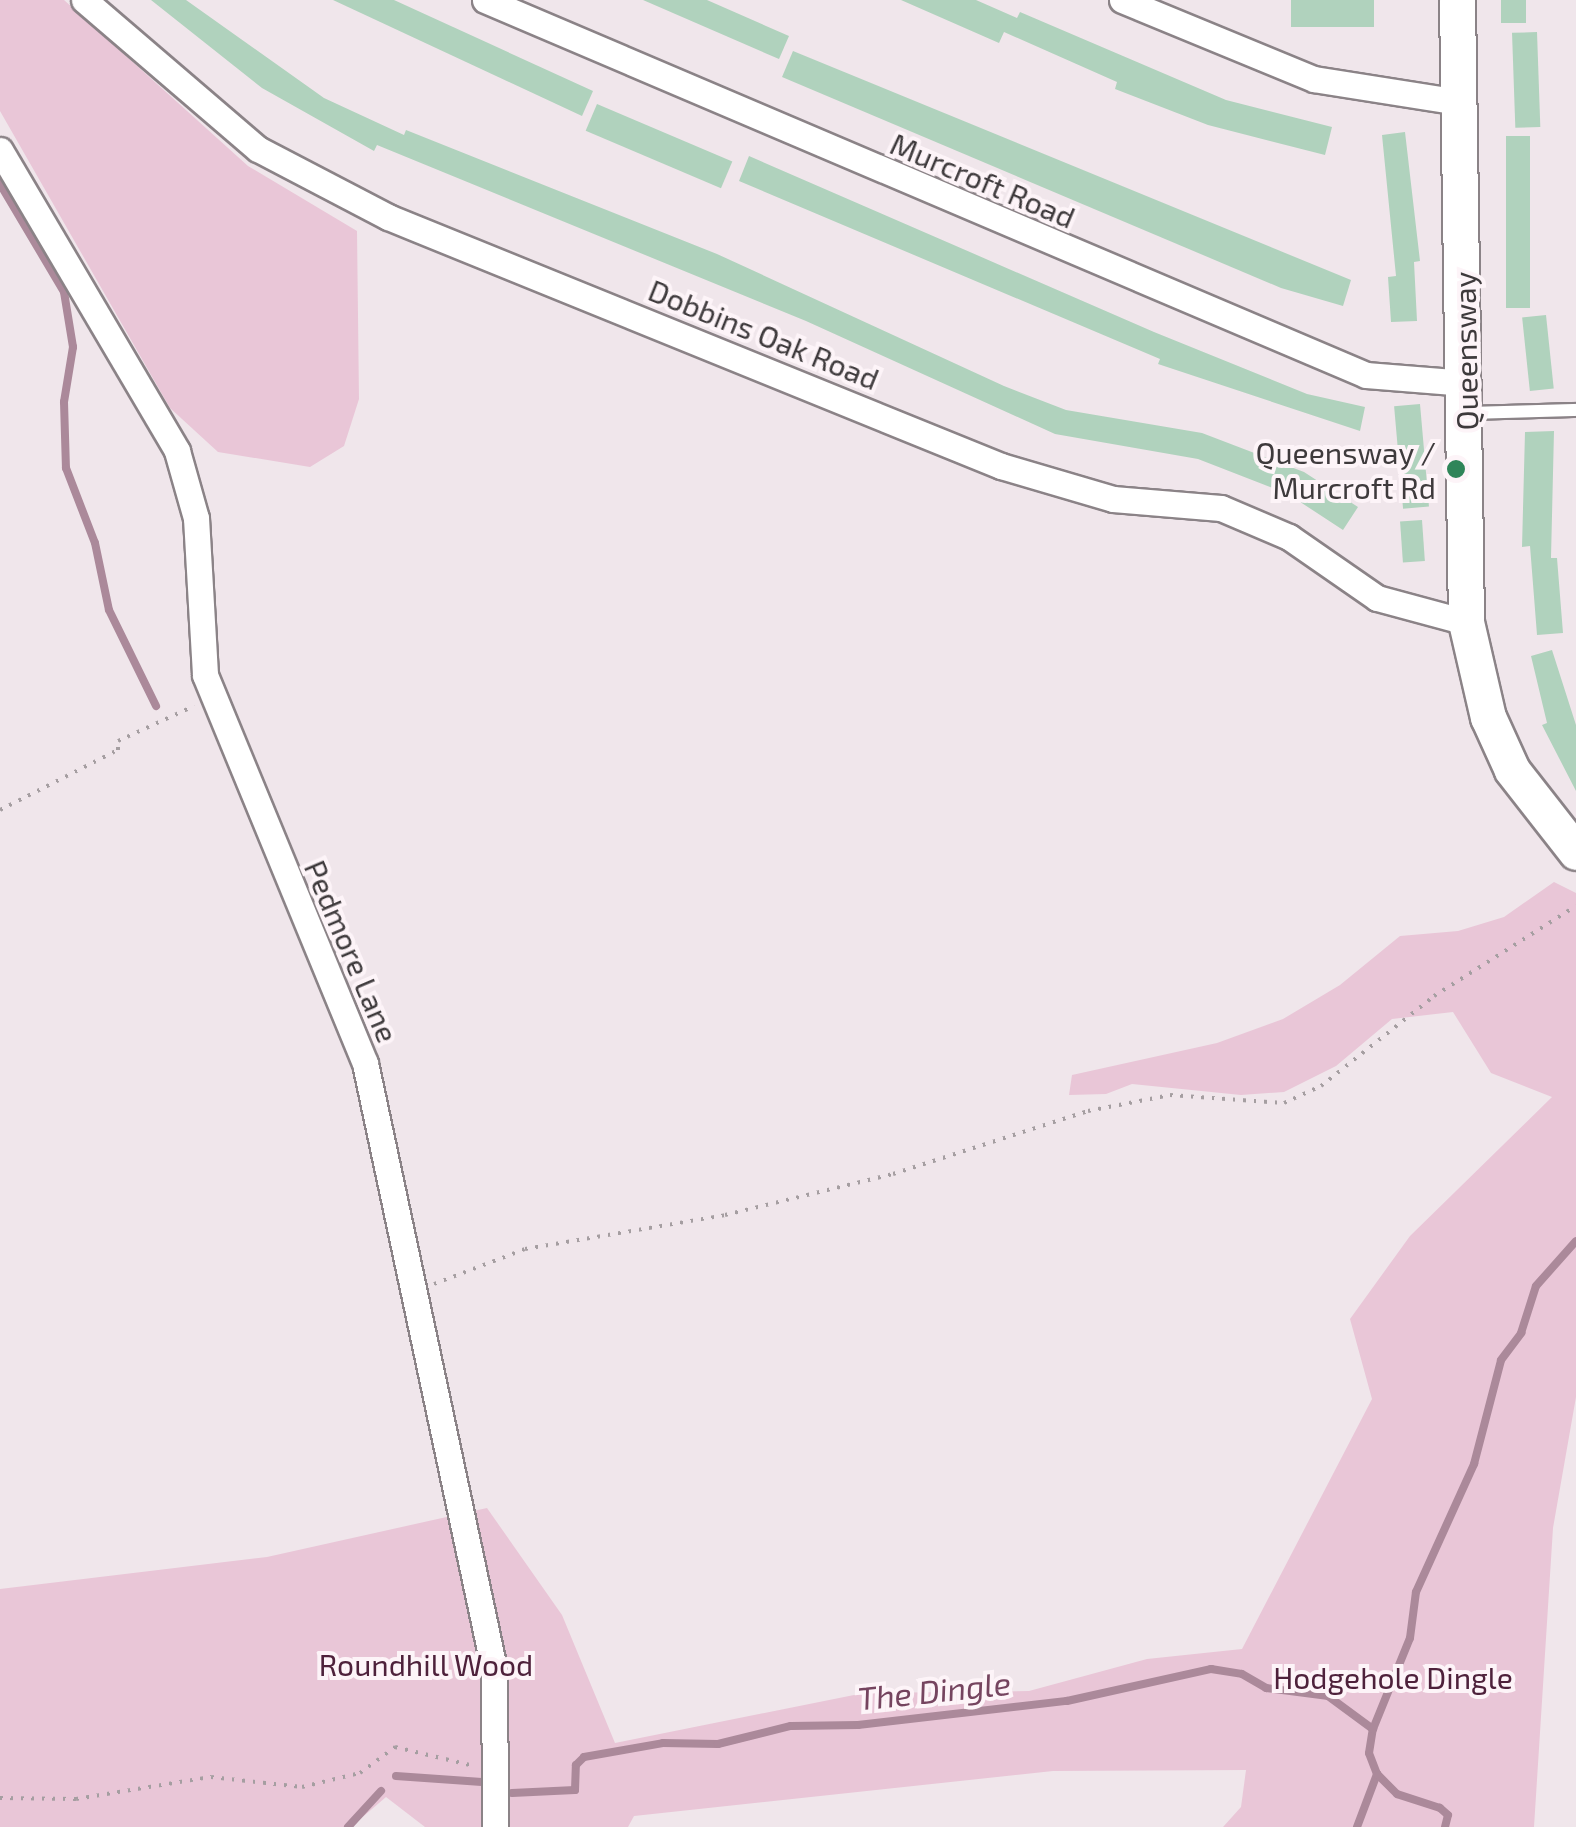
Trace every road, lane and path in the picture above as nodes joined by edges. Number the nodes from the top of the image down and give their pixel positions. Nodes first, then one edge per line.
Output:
1 (84, 0) edge
2 (485, 0) edge
3 (1122, 0) edge
4 (1457, 0) edge
5 (1460, 102) junction
6 (0, 150) edge
7 (1466, 398) junction
8 (1576, 410) edge
9 (1466, 622) junction
10 (213, 698) junction
11 (0, 810) edge
12 (1576, 852) edge
13 (1576, 906) edge
14 (413, 1289) junction
15 (492, 1765) junction
16 (0, 1798) edge
17 (496, 1827) edge

1 - 9 street, Dobbins Oak Road
2 - 7 street, Murcroft Road
3 - 5 street
4 - 5 street, Queensway
5 - 7 street, Queensway
6 - 10 street, Pedmore Lane
7 - 8 lane
7 - 9 street, Queensway
9 - 12 street, Queensway
10 - 11 path
10 - 14 street, Pedmore Lane
13 - 14 path
14 - 15 street, Pedmore Lane
15 - 16 path
15 - 17 street, Pedmore Lane

